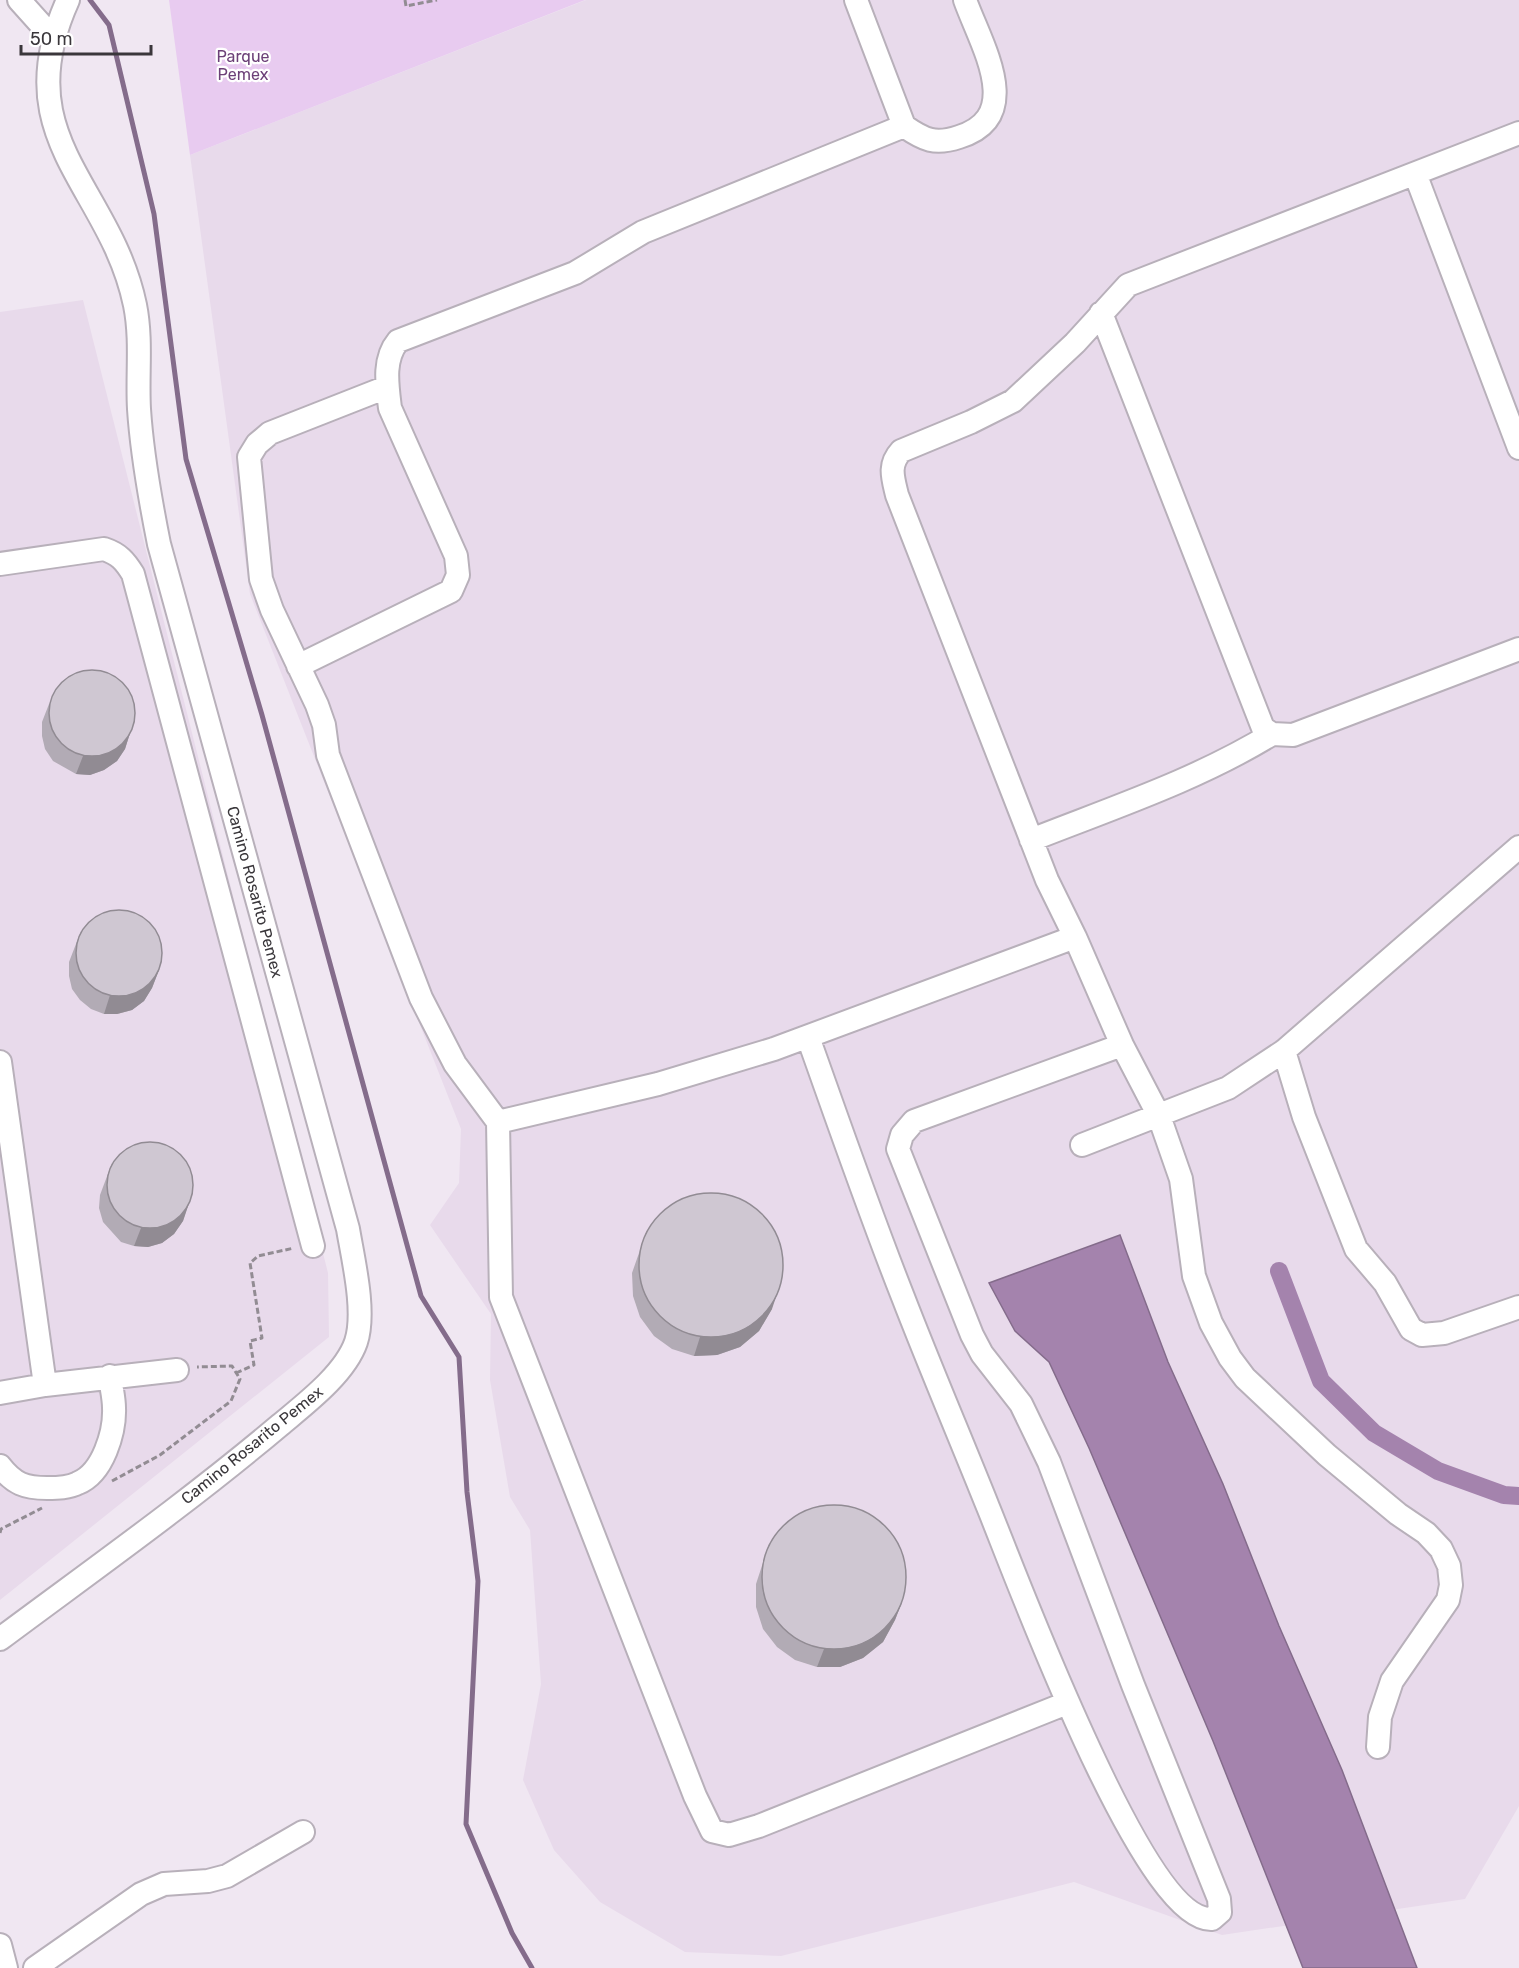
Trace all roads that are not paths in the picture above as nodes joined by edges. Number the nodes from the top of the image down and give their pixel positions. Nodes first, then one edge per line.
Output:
1 (19, 0) edge
2 (68, 0) edge
3 (856, 0) edge
4 (964, 0) edge
5 (54, 39) junction
6 (904, 126) junction
7 (1519, 133) edge
8 (1416, 176) junction
9 (1101, 313) junction
10 (387, 387) junction
11 (1519, 448) edge
12 (0, 564) edge
13 (1519, 649) edge
14 (298, 666) junction
15 (1272, 734) junction
16 (1031, 840) junction
17 (1519, 847) edge
18 (1075, 937) junction
19 (808, 1037) junction
20 (1122, 1045) junction
21 (1284, 1051) junction
22 (0, 1062) edge
23 (4, 1115) edge
24 (1159, 1116) junction
25 (498, 1122) junction
26 (1082, 1145) dead end
27 (311, 1238) road end
28 (1519, 1307) edge
29 (177, 1370) road end
30 (110, 1376) junction
31 (45, 1385) junction
32 (0, 1393) edge
33 (0, 1466) edge
34 (0, 1639) edge
35 (1067, 1703) junction
36 (1378, 1747) dead end
37 (303, 1832) dead end
38 (0, 1945) edge
39 (6, 1968) edge
40 (34, 1968) edge

1 - 5 street
2 - 5 street, Camino Rosarito Pemex
3 - 6 street
4 - 6 street
5 - 34 street, Camino Rosarito Pemex
6 - 10 street
7 - 8 street
8 - 9 street
8 - 11 street
9 - 15 street
9 - 16 street
10 - 14 street
10 - 14 street
12 - 27 street
13 - 15 street
14 - 25 street
15 - 16 street
16 - 18 street
17 - 21 street
18 - 19 street
18 - 20 street
19 - 25 street
19 - 35 street
20 - 24 street
20 - 35 street
21 - 24 street
21 - 28 street
22 - 23 street
23 - 31 street
24 - 26 street
24 - 36 street
25 - 35 street
29 - 30 street
30 - 31 street
30 - 33 street
31 - 32 street
37 - 40 street
38 - 39 street

